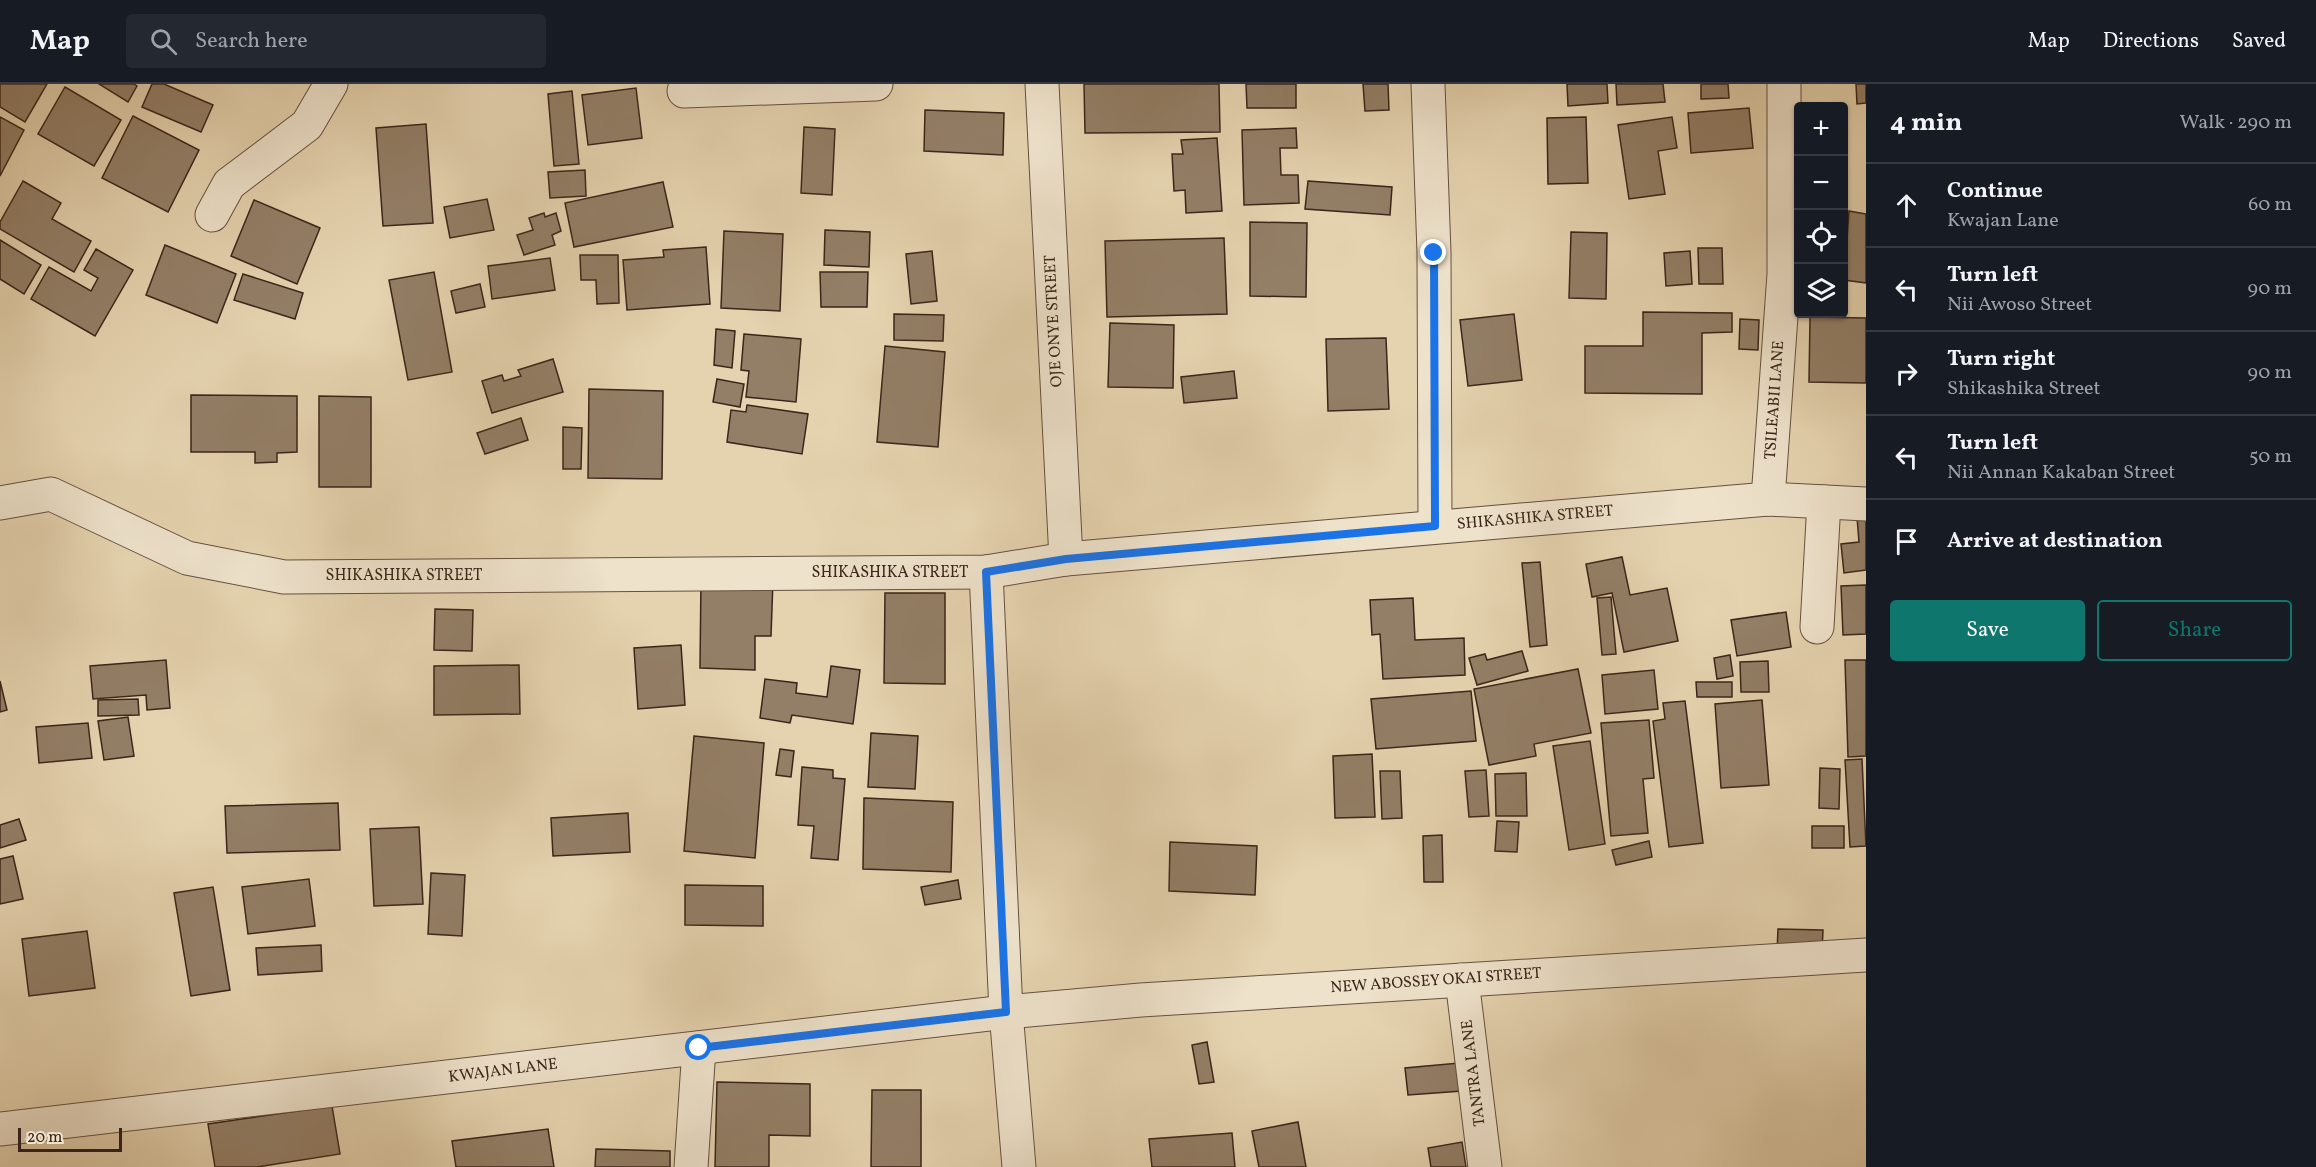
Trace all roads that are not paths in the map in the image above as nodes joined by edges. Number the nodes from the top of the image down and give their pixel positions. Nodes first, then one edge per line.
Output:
1 (331, 84) edge
2 (876, 84) edge
3 (1042, 84) edge
4 (1428, 84) edge
5 (1784, 84) edge
6 (684, 91) dead end
7 (212, 215) dead end
8 (1768, 499) junction
9 (1824, 502) junction
10 (0, 503) edge
11 (1866, 504) edge
12 (1435, 526) junction
13 (1066, 559) junction
14 (986, 572) junction
15 (1817, 627) dead end
16 (1866, 956) edge
17 (1462, 980) junction
18 (1006, 1012) junction
19 (699, 1048) junction
20 (0, 1129) edge
21 (691, 1167) edge
22 (1019, 1167) edge
23 (1485, 1167) edge

1 - 7 street
2 - 6 street
3 - 13 street, OJE ONYE STREET
4 - 12 street
5 - 8 street, TSILEABII LANE
8 - 9 street, SHIKASHIKA STREET
8 - 12 street, SHIKASHIKA STREET
9 - 11 street, SHIKASHIKA STREET
9 - 15 street
10 - 14 street, SHIKASHIKA STREET
12 - 13 street, SHIKASHIKA STREET
13 - 14 street, SHIKASHIKA STREET
14 - 18 street
16 - 17 street, NEW ABOSSEY OKAI STREET
17 - 18 street, NEW ABOSSEY OKAI STREET
17 - 23 street, TANTRA LANE
18 - 19 street, KWAJAN LANE
18 - 22 street
19 - 20 street, KWAJAN LANE
19 - 21 street

